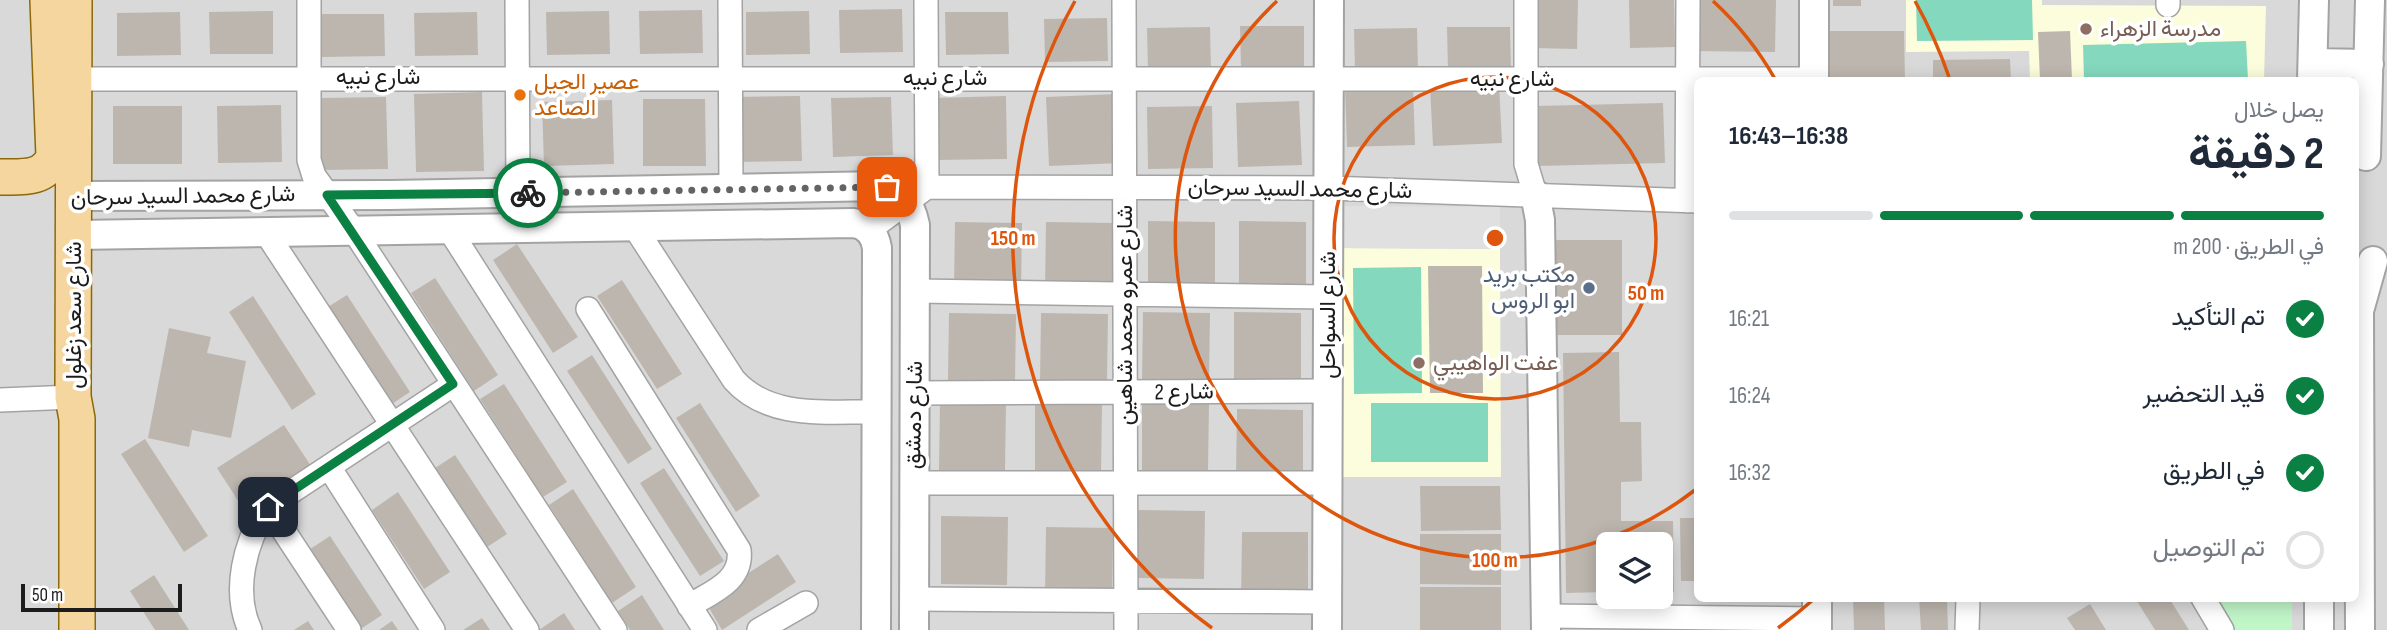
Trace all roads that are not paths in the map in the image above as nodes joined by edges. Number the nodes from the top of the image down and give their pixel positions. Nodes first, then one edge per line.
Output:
1 (48, 0) edge
2 (74, 0) edge
3 (309, 0) edge
4 (517, 0) edge
5 (730, 0) edge
6 (926, 0) edge
7 (1124, 0) edge
8 (1329, 0) edge
9 (1526, 0) edge
10 (1688, 0) edge
11 (1814, 0) edge
12 (2314, 0) edge
13 (2370, 0) edge
14 (2369, 64) junction
15 (2313, 72) edge
16 (309, 76) junction
17 (517, 77) junction
18 (730, 77) junction
19 (1814, 77) edge
20 (926, 78) junction
21 (1124, 78) junction
22 (75, 79) junction
23 (1329, 79) junction
24 (1526, 79) junction
25 (1687, 79) junction
26 (1694, 79) edge
27 (2374, 161) edge
28 (6, 185) edge
29 (1125, 187) junction
30 (1328, 188) junction
31 (731, 189) junction
32 (518, 193) junction
33 (917, 194) junction
34 (1535, 194) junction
35 (327, 195) junction
36 (75, 196) junction
37 (1692, 201) edge
38 (634, 226) junction
39 (449, 229) junction
40 (869, 230) junction
41 (265, 231) junction
42 (354, 232) junction
43 (75, 235) junction
44 (2372, 260) edge
45 (916, 291) junction
46 (1125, 295) junction
47 (1328, 298) junction
48 (588, 309) dead end
49 (2359, 311) edge
50 (453, 384) junction
51 (1328, 391) junction
52 (915, 393) junction
53 (1125, 393) junction
54 (73, 397) junction
55 (0, 400) edge
56 (877, 412) junction
57 (392, 425) junction
58 (329, 467) junction
59 (913, 483) junction
60 (1126, 483) junction
61 (1327, 483) junction
62 (268, 507) junction
63 (2359, 538) edge
64 (914, 599) junction
65 (1126, 601) junction
66 (1327, 602) junction
67 (1968, 602) edge
68 (2205, 602) edge
69 (2319, 602) edge
70 (806, 603) dead end
71 (689, 606) junction
72 (1817, 616) edge
73 (1546, 623) edge
74 (78, 630) edge
75 (250, 630) edge
76 (349, 630) edge
77 (433, 630) edge
78 (527, 630) edge
79 (615, 630) edge
80 (705, 630) edge
81 (758, 630) edge
82 (876, 630) edge
83 (914, 630) edge
84 (1126, 630) edge
85 (1327, 630) edge
86 (1968, 630) edge
87 (2222, 630) edge
88 (2319, 630) edge
89 (2360, 630) edge

1 - 28 main road
2 - 22 main road, شارع سعد زغلول
3 - 16 street
4 - 17 street
5 - 18 street
6 - 20 street
7 - 21 street, شارع عمرو محمد شاهين
8 - 23 street, شارع السواحل
9 - 24 street
10 - 25 street
11 - 19 street
12 - 15 street
13 - 14 street
14 - 15 street
14 - 27 street
16 - 17 street, شارع نبيه
16 - 22 street, شارع نبيه
16 - 35 street
17 - 18 street, شارع نبيه
17 - 32 street
18 - 20 street, شارع نبيه
18 - 31 street
20 - 21 street, شارع نبيه
20 - 33 street
21 - 23 street, شارع نبيه
21 - 29 street, شارع عمرو محمد شاهين
22 - 36 main road, شارع سعد زغلول
23 - 24 street, شارع نبيه
23 - 30 street, شارع السواحل
24 - 25 street, شارع نبيه
24 - 34 street
25 - 26 street, شارع نبيه
25 - 37 street
28 - 36 main road, شارع محمد السيد سرحان
29 - 30 street, شارع محمد السيد سرحان
29 - 33 street, شارع محمد السيد سرحان
29 - 46 street, شارع عمرو محمد شاهين
30 - 34 street, شارع محمد السيد سرحان
30 - 47 street, شارع السواحل
31 - 32 street, شارع محمد السيد سرحان
31 - 33 street, شارع محمد السيد سرحان
32 - 35 street, شارع محمد السيد سرحان
33 - 40 street
33 - 45 street, شارع دمشق
34 - 37 street, شارع محمد السيد سرحان
34 - 73 street
35 - 36 street, شارع محمد السيد سرحان
35 - 42 street
36 - 43 main road, شارع سعد زغلول
38 - 39 street, شارع محمد السيد سرحان
38 - 40 street, شارع محمد السيد سرحان
38 - 56 street
39 - 42 street, شارع محمد السيد سرحان
39 - 71 street
40 - 56 street, شارع دمشق
41 - 42 street, شارع محمد السيد سرحان
41 - 43 street, شارع محمد السيد سرحان
41 - 57 street
42 - 50 street
43 - 54 main road, شارع سعد زغلول
44 - 49 street
45 - 46 street
45 - 52 street, شارع دمشق
46 - 47 street
46 - 53 street, شارع عمرو محمد شاهين
47 - 51 street, شارع السواحل
48 - 71 street
50 - 57 street
50 - 79 street
51 - 53 street, شارع 2
51 - 61 street, شارع السواحل
52 - 53 street, شارع 2
52 - 59 street, شارع دمشق
53 - 60 street, شارع عمرو محمد شاهين
54 - 55 street
54 - 74 main road, شارع سعد زغلول
56 - 82 street, شارع دمشق
57 - 58 street
57 - 78 street
58 - 62 street
58 - 77 street
59 - 60 street
59 - 64 street, شارع دمشق
60 - 61 street
60 - 65 street, شارع عمرو محمد شاهين
61 - 66 street, شارع السواحل
62 - 75 street
62 - 76 street
63 - 89 street
64 - 65 street
64 - 83 street, شارع دمشق
65 - 66 street
65 - 84 street, شارع عمرو محمد شاهين
66 - 85 street, شارع السواحل
67 - 86 street
68 - 87 street
69 - 88 street
70 - 81 street
71 - 80 street
72 - 73 street

